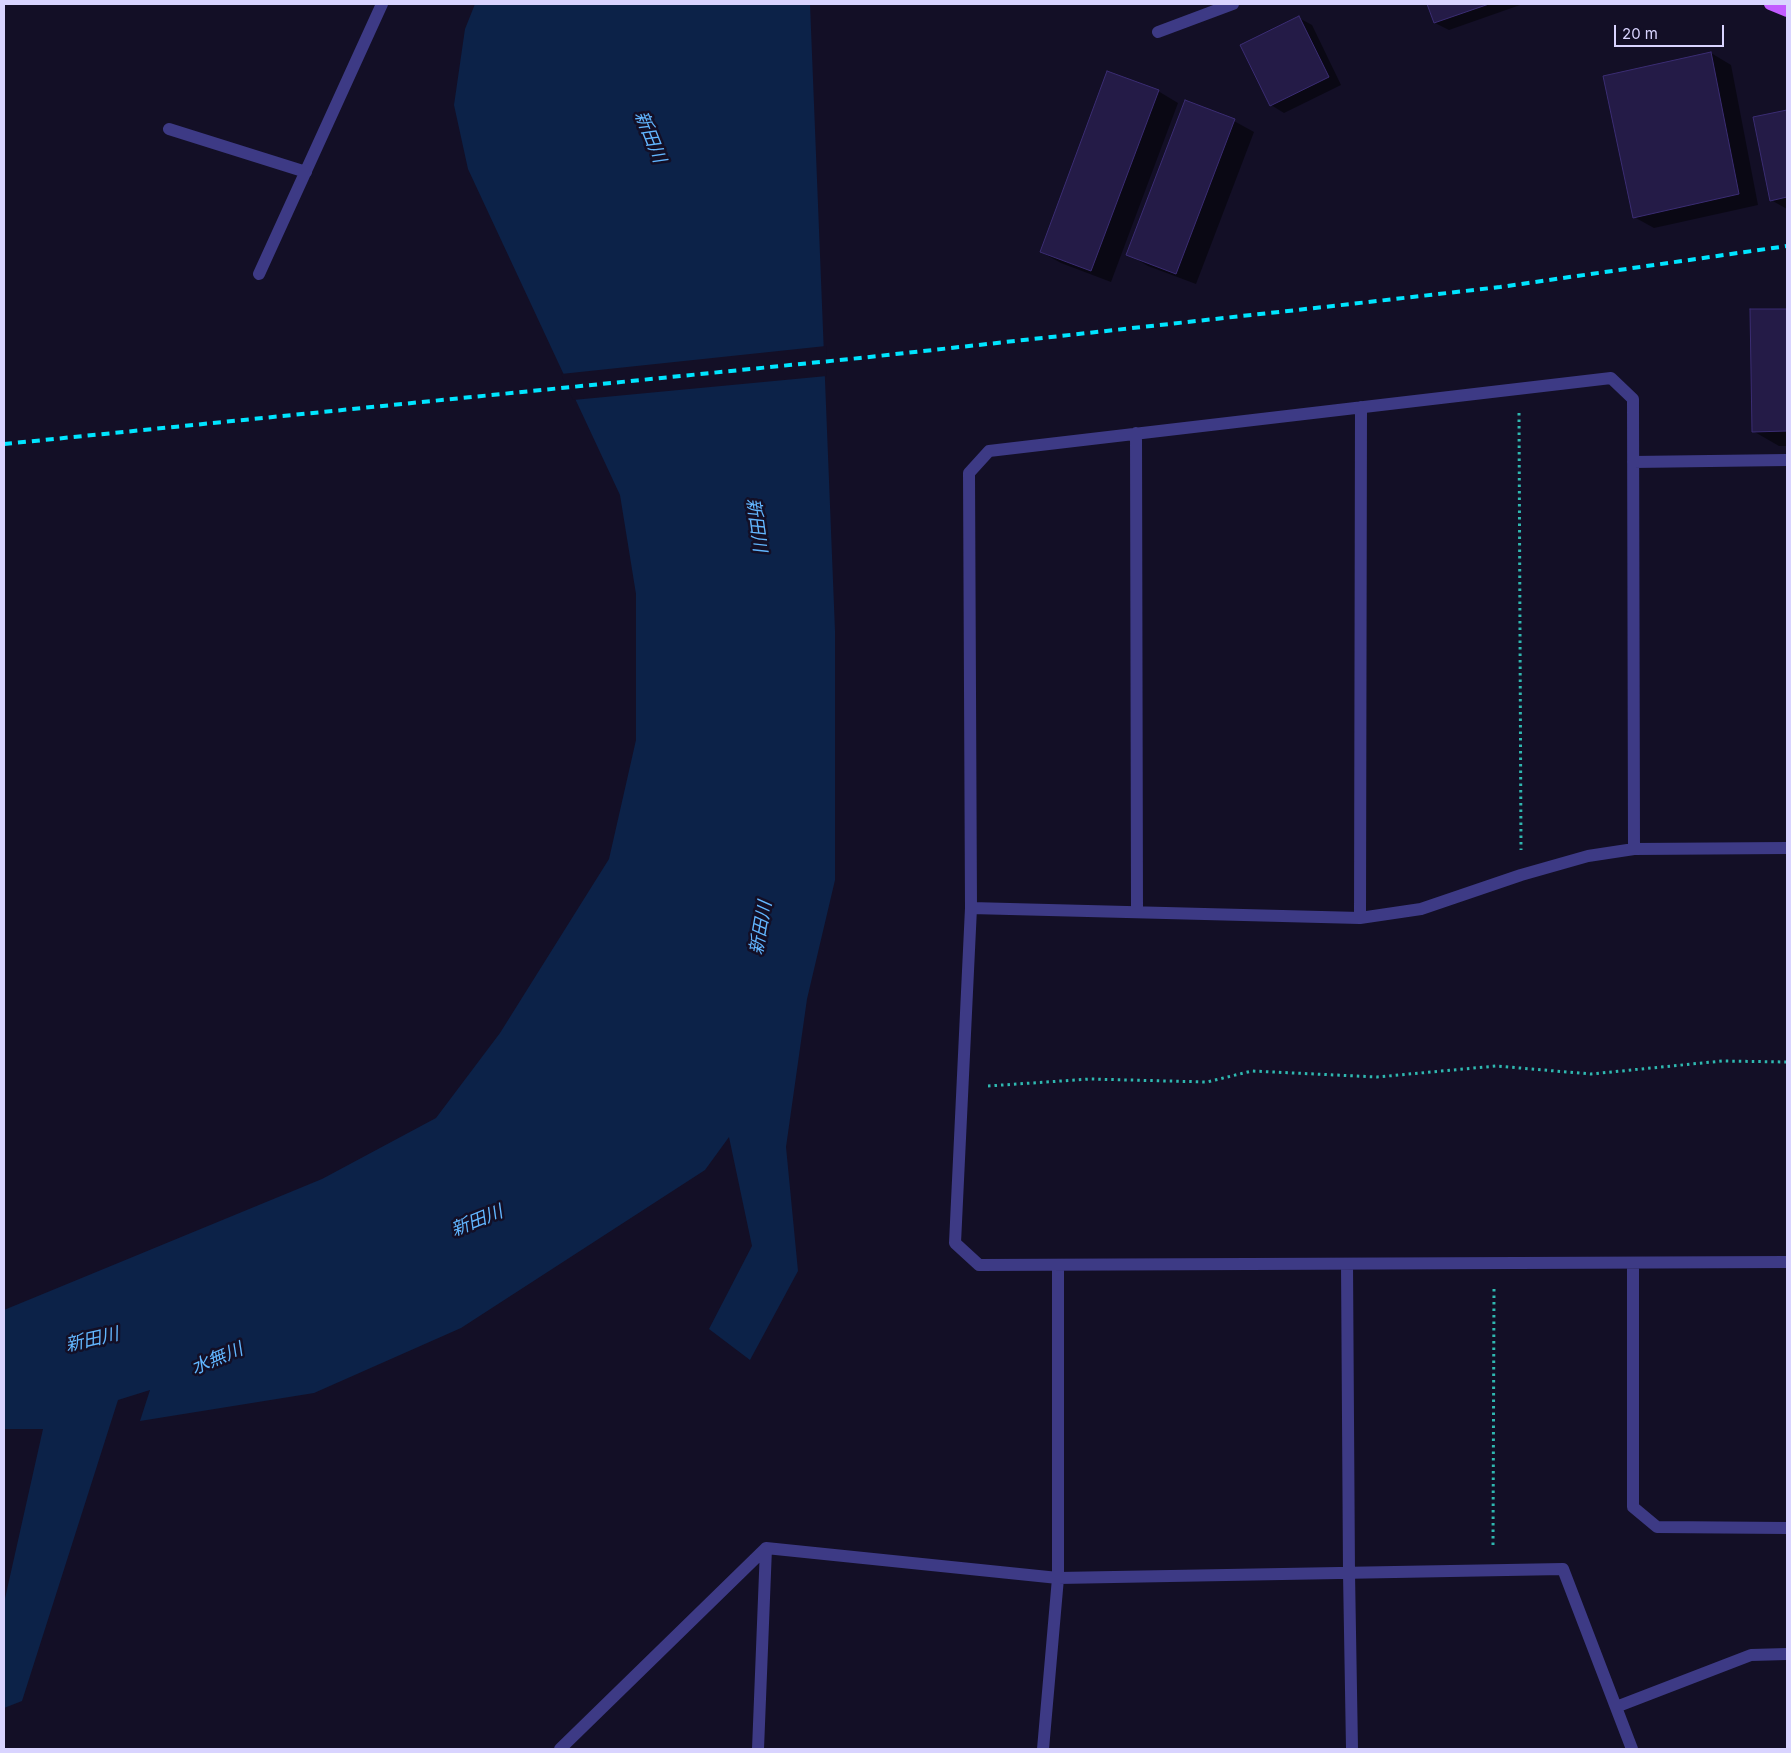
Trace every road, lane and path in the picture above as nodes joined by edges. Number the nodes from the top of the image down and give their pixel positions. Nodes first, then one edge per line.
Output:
1 (380, 4) edge
2 (1233, 4) edge
3 (1770, 4) edge
4 (1787, 11) edge
5 (1158, 32) dead end
6 (169, 129) dead end
7 (306, 172) junction
8 (259, 274) dead end
9 (1519, 389) junction
10 (1361, 407) junction
11 (1136, 434) junction
12 (1787, 460) edge
13 (1633, 462) junction
14 (1787, 848) edge
15 (1634, 849) junction
16 (1521, 875) junction
17 (971, 908) junction
18 (1137, 912) junction
19 (1360, 918) junction
20 (1787, 1062) edge
21 (962, 1088) junction
22 (1787, 1262) edge
23 (1347, 1264) junction
24 (1494, 1264) junction
25 (1633, 1264) junction
26 (1058, 1265) junction
27 (1787, 1528) edge
28 (766, 1548) junction
29 (1492, 1570) junction
30 (1348, 1573) junction
31 (1058, 1578) junction
32 (1787, 1654) edge
33 (1616, 1707) junction
34 (560, 1749) edge
35 (758, 1749) edge
36 (1043, 1749) edge
37 (1352, 1749) edge
38 (1632, 1749) edge

1 - 7 street
2 - 5 street
3 - 4 main road
6 - 7 street
7 - 8 street
9 - 10 street
9 - 13 street
9 - 16 path
10 - 11 street
10 - 19 street
11 - 17 street
11 - 18 street
12 - 13 street
13 - 15 street
14 - 15 street
15 - 16 street
16 - 19 street
17 - 18 street
17 - 21 street
18 - 19 street
20 - 21 path
21 - 26 street
22 - 25 street
23 - 24 street
23 - 26 street
23 - 30 street
24 - 25 street
24 - 29 path
25 - 27 street
26 - 31 street
28 - 31 street
28 - 34 street
28 - 35 street
29 - 30 street
29 - 33 street
30 - 31 street
30 - 37 street
31 - 36 street
32 - 33 street
33 - 38 street

